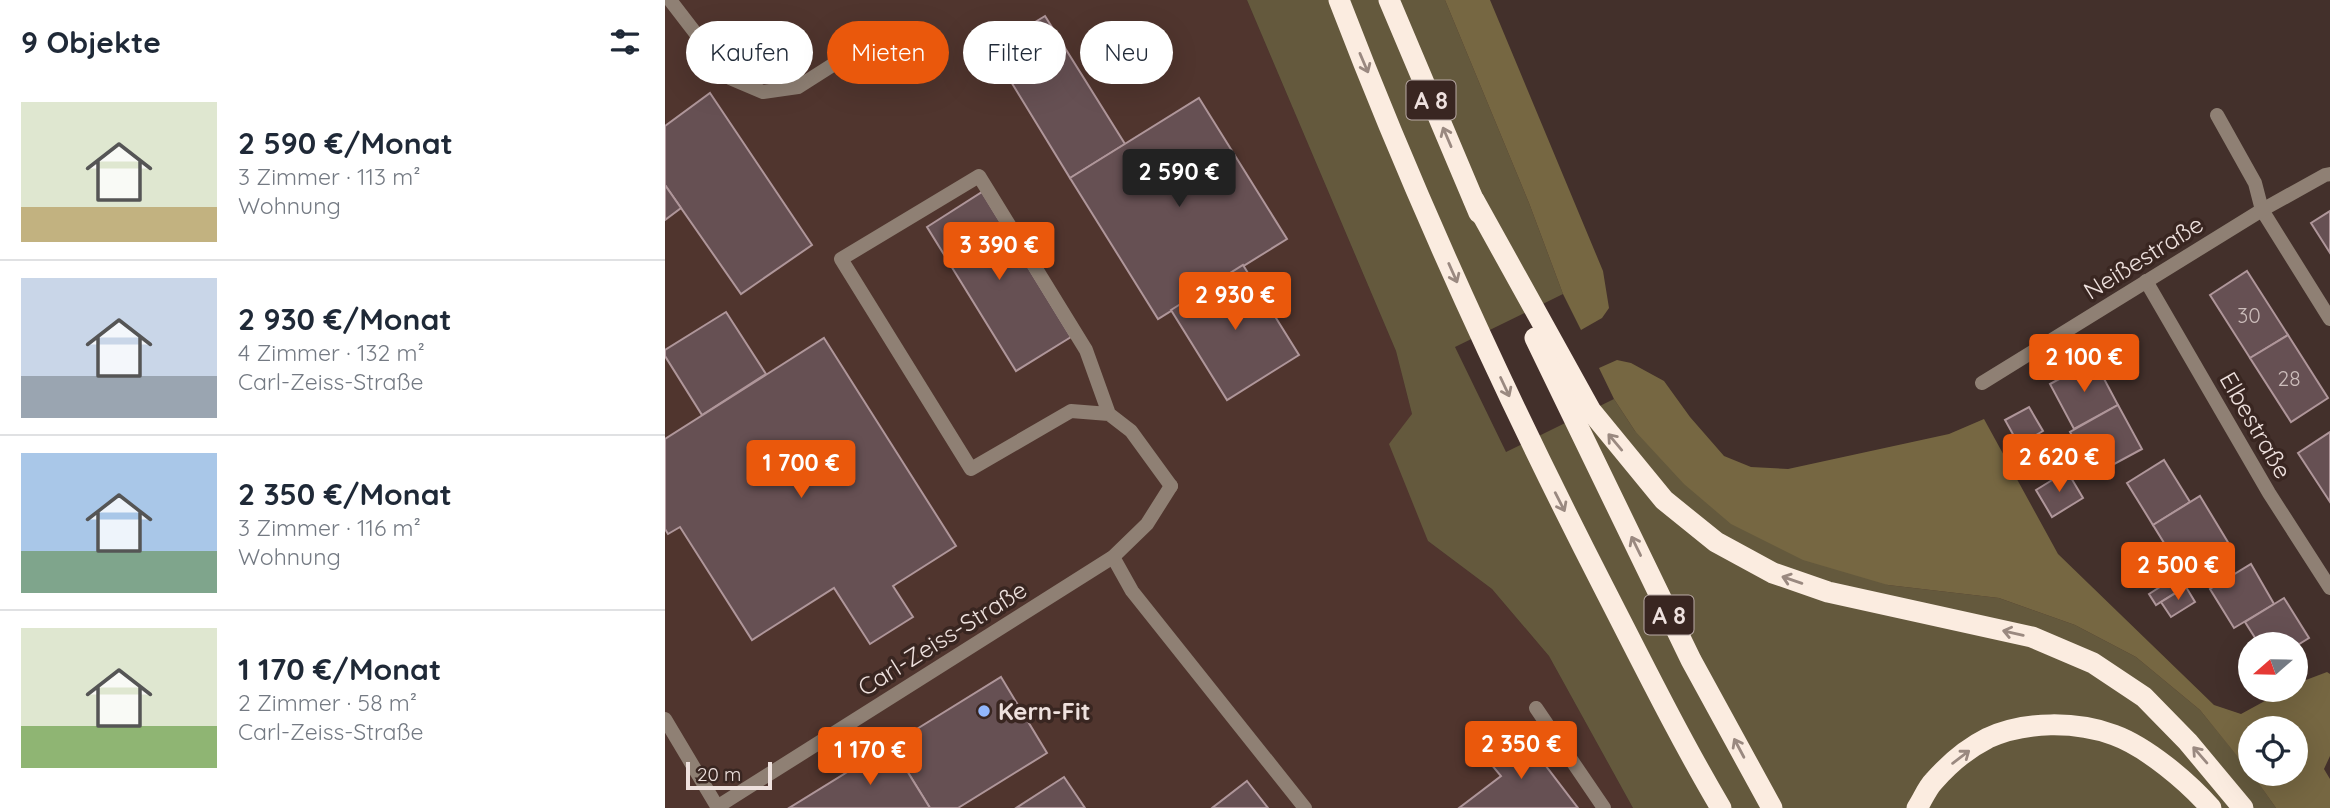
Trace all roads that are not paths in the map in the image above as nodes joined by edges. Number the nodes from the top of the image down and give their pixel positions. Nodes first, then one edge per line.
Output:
1 (670, 0) edge
2 (1339, 0) edge
3 (1389, 0) edge
4 (827, 69) edge
5 (2217, 115) dead end
6 (2330, 174) edge
7 (2262, 210) junction
8 (2147, 281) junction
9 (2330, 319) edge
10 (1982, 383) dead end
11 (1109, 414) junction
12 (1582, 415) junction
13 (1113, 557) junction
14 (2330, 588) edge
15 (1536, 708) dead end
16 (665, 719) edge
17 (717, 808) edge
18 (1305, 808) edge
19 (1604, 808) edge
20 (1721, 808) edge
21 (1772, 808) edge
22 (1917, 808) edge
23 (2211, 808) edge
24 (2243, 808) edge

1 - 4 street
2 -> 20 highway, A 8
12 -> 3 highway, A 8
5 - 7 street
6 - 7 street, Neißestraße
7 - 8 street, Neißestraße
7 - 9 street
8 - 10 street, Neißestraße
8 - 14 street, Elbestraße
11 - 11 street
11 - 13 street, Carl-Zeiss-Straße
21 -> 12 highway, A 8
24 -> 12 highway
13 - 17 street, Carl-Zeiss-Straße
13 - 18 street
15 - 19 street
16 - 17 street, Carl-Zeiss-Straße
22 -> 23 highway

